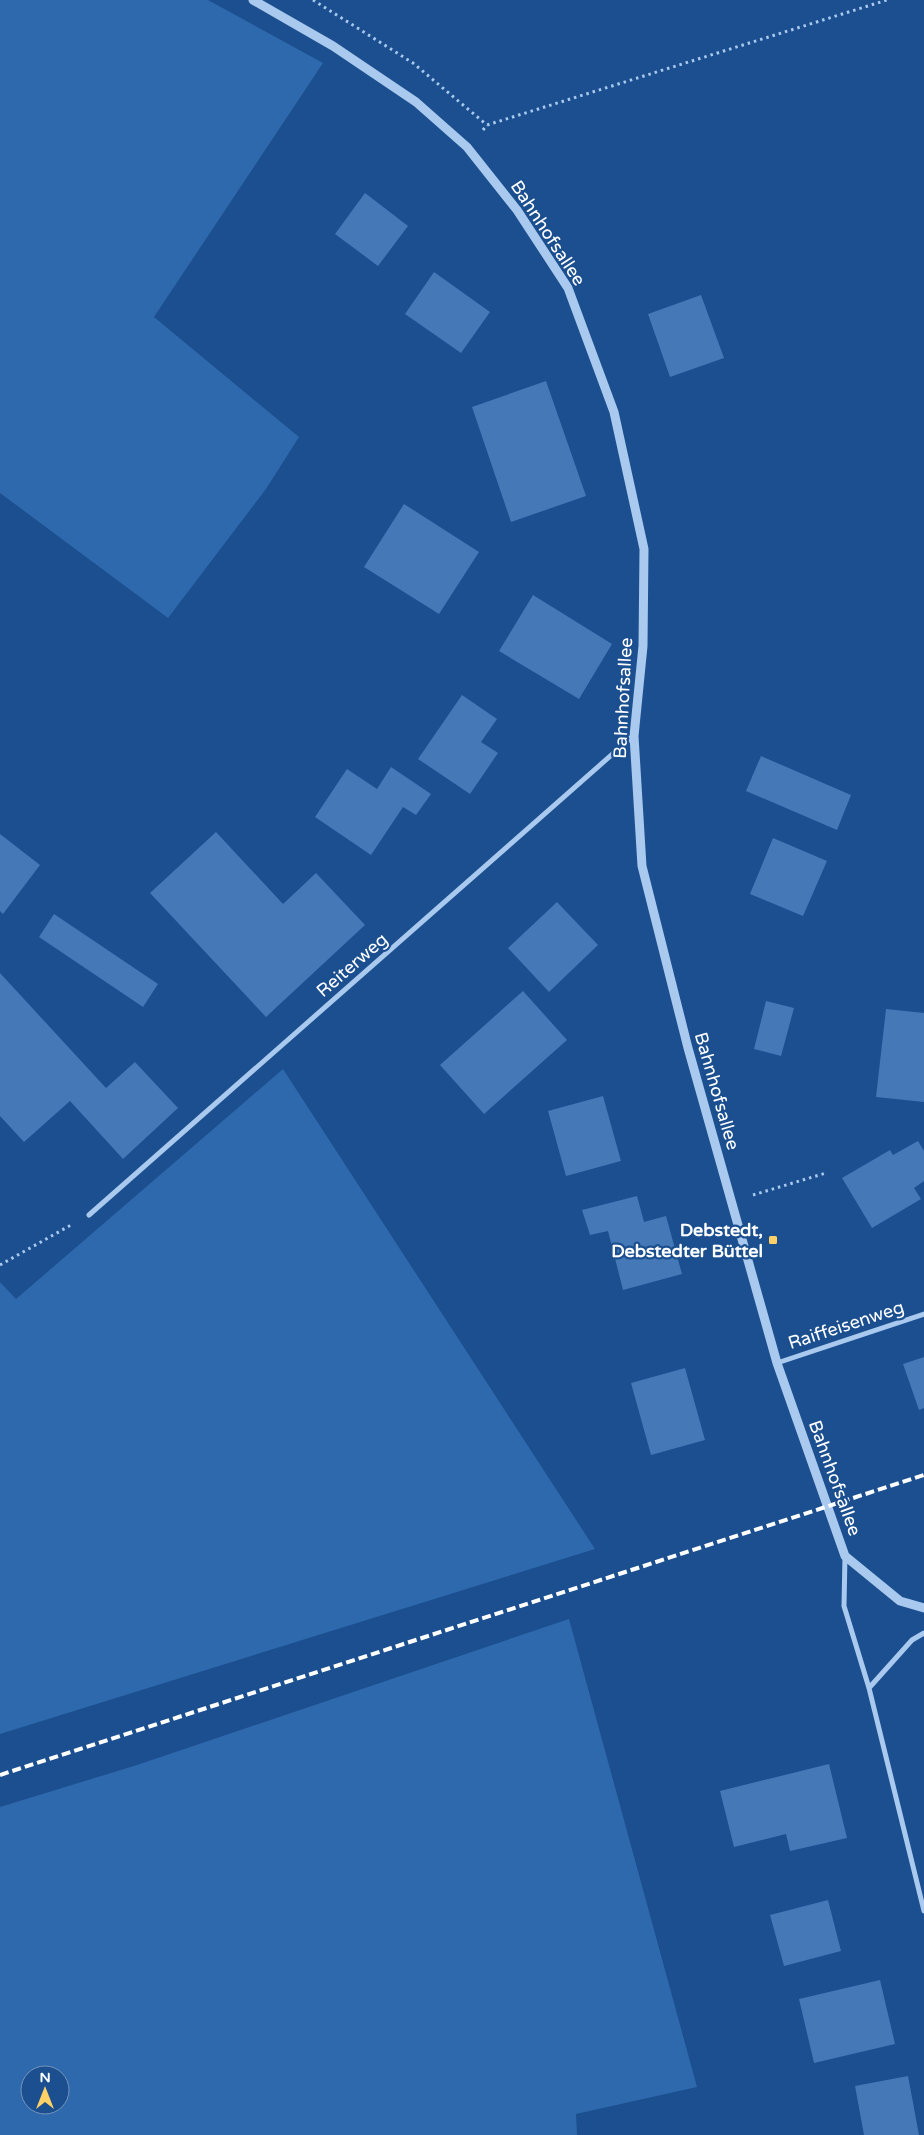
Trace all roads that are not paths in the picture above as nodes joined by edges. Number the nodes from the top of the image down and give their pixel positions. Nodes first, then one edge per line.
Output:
1 (253, 0) edge
2 (634, 736) junction
3 (89, 1214) road end
4 (924, 1314) edge
5 (777, 1363) junction
6 (845, 1556) junction
7 (924, 1608) edge
8 (924, 1633) edge
9 (869, 1688) junction
10 (924, 1911) edge

1 - 2 street, Bahnhofsallee
2 - 3 street, Reiterweg
2 - 5 street, Bahnhofsallee
4 - 5 street, Raiffeisenweg
5 - 6 street, Bahnhofsallee
6 - 7 street
6 - 9 street
8 - 9 street
9 - 10 street

